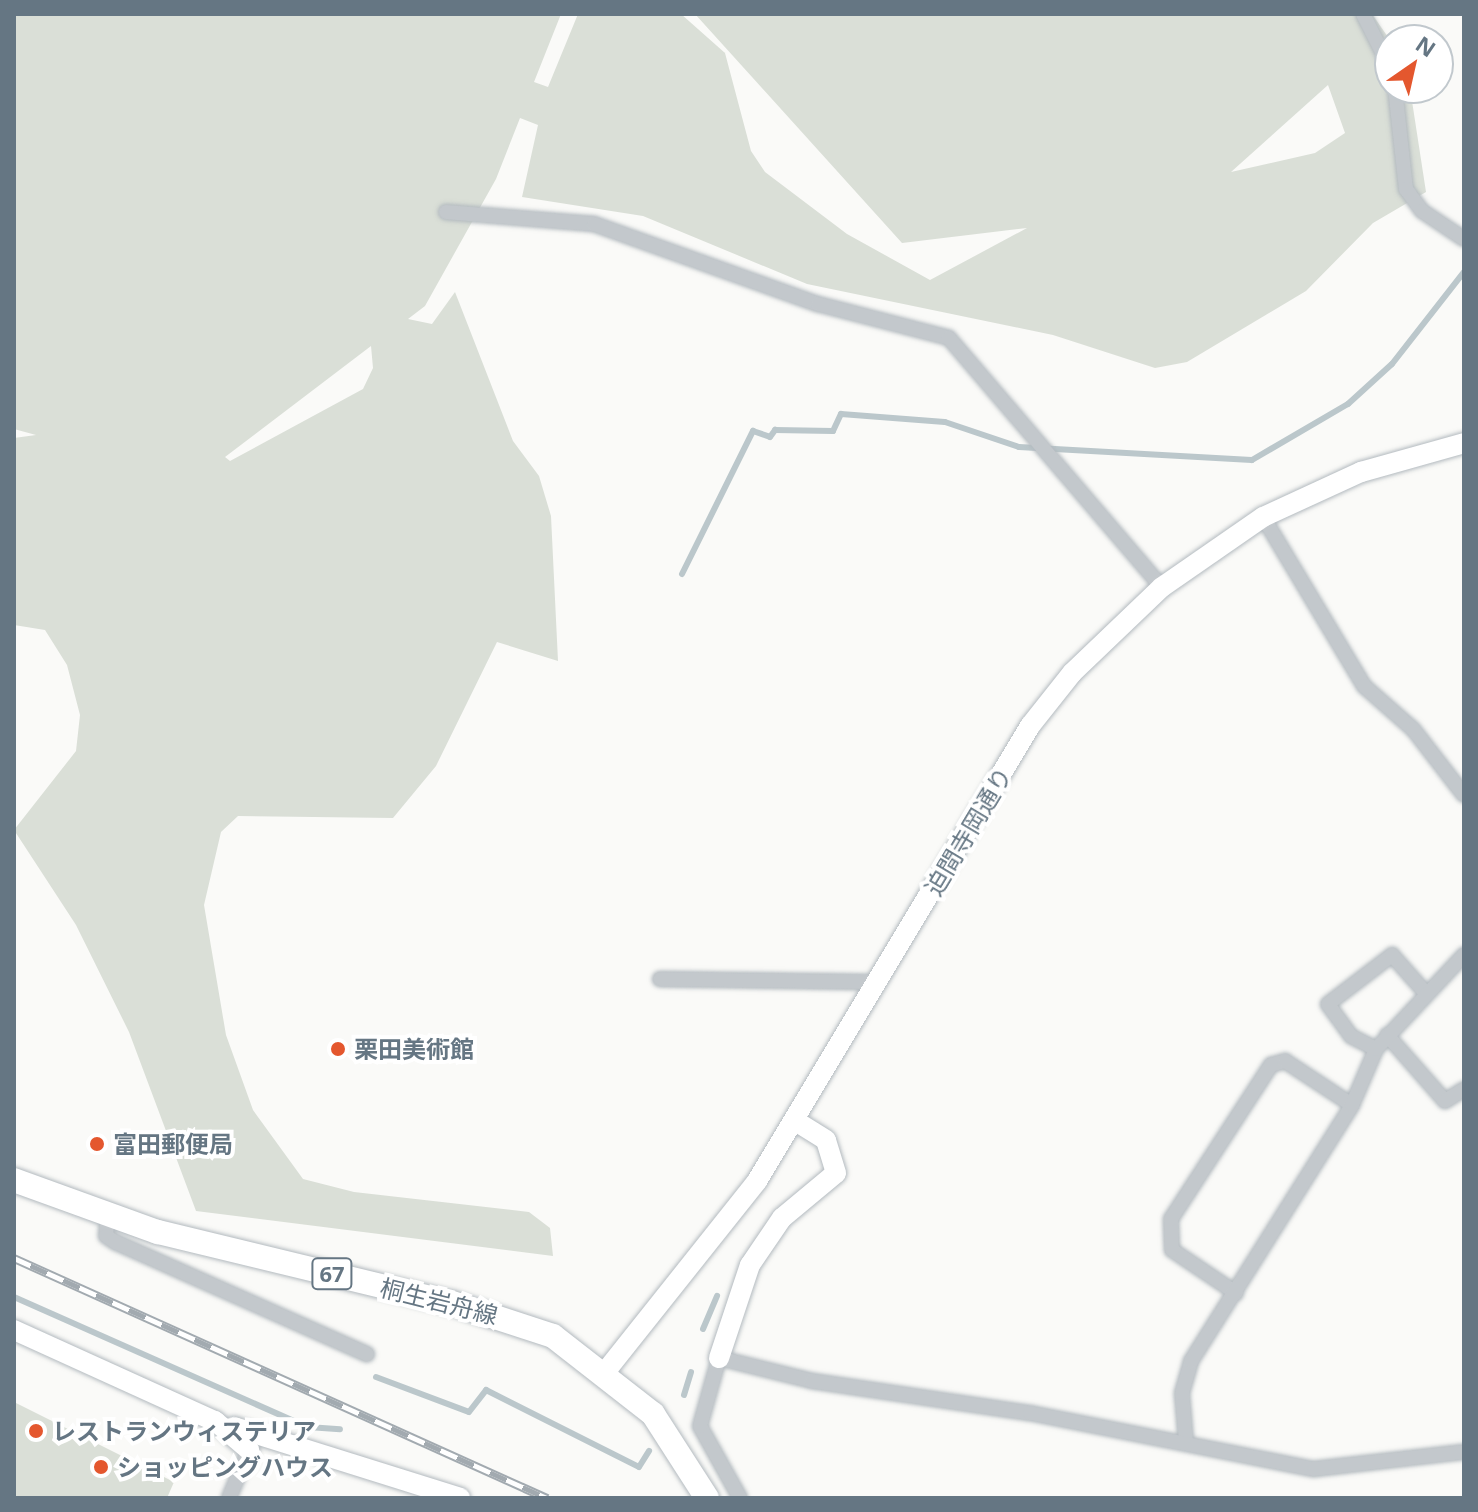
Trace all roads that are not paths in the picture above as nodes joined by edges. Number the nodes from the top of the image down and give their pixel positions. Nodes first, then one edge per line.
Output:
1 (1363, 14) edge
2 (1374, 36) edge
3 (1397, 104) edge
4 (446, 212) dead end
5 (1464, 239) edge
6 (1464, 443) edge
7 (1263, 517) junction
8 (1162, 587) junction
9 (1464, 795) edge
10 (1464, 955) edge
11 (660, 979) dead end
12 (879, 982) junction
13 (1424, 991) junction
14 (1387, 1035) junction
15 (1376, 1049) junction
16 (1464, 1089) edge
17 (1352, 1105) junction
18 (796, 1121) junction
19 (14, 1180) edge
20 (108, 1216) junction
21 (1236, 1293) junction
22 (14, 1330) edge
23 (367, 1354) dead end
24 (719, 1358) junction
25 (606, 1371) junction
26 (215, 1421) junction
27 (1186, 1442) junction
28 (249, 1450) joint
29 (1464, 1452) edge
30 (230, 1496) edge
31 (460, 1498) edge
32 (707, 1498) edge
33 (740, 1498) edge

1 - 2 street
3 - 5 street
4 - 8 street
6 - 7 street, 迫間寺岡通り
7 - 8 street, 迫間寺岡通り
7 - 9 street
8 - 12 street, 迫間寺岡通り
10 - 13 street
11 - 12 street
12 - 18 street, 迫間寺岡通り
13 - 14 street
13 - 15 street
14 - 15 street
14 - 16 street
15 - 17 street
17 - 21 street
17 - 21 street
18 - 24 street
18 - 25 street, 迫間寺岡通り
19 - 20 main road, 桐生岩舟線 / 67
20 - 23 street
20 - 25 main road, 桐生岩舟線 / 67
21 - 27 street
22 - 26 street
24 - 27 street
24 - 33 street
25 - 32 main road, 桐生岩舟線 / 67
26 - 28 street
26 - 31 street
27 - 29 street
28 - 30 street

